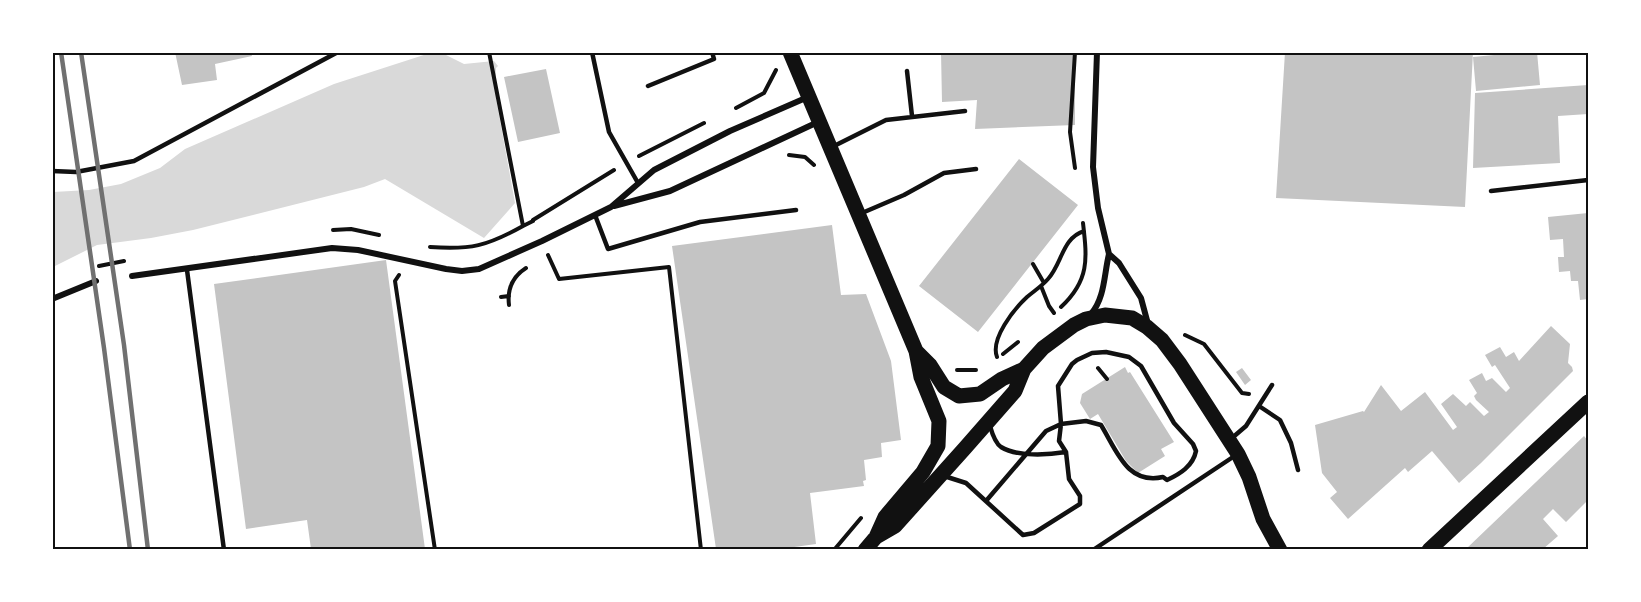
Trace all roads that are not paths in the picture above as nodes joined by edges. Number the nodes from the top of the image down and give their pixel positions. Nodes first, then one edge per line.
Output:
1 (338, 52) edge
2 (592, 52) edge
3 (712, 52) edge
4 (790, 52) edge
5 (1097, 52) edge
6 (907, 71) dead end
7 (648, 86) dead end
8 (808, 97) junction
9 (965, 111) dead end
10 (912, 116) junction
11 (819, 121) junction
12 (832, 147) junction
13 (976, 169) dead end
14 (52, 171) edge
15 (1588, 180) edge
16 (638, 183) junction
17 (1491, 191) dead end
18 (611, 207) junction
19 (796, 210) dead end
20 (858, 214) junction
21 (594, 215) junction
22 (1109, 254) junction
23 (187, 270) junction
24 (132, 276) dead end
25 (96, 281) dead end
26 (52, 299) edge
27 (1086, 319) junction
28 (1151, 330) junction
29 (916, 351) junction
30 (1024, 369) junction
31 (1272, 385) dead end
32 (1588, 402) edge
33 (1259, 406) junction
34 (989, 420) junction
35 (1061, 424) junction
36 (1230, 440) junction
37 (1066, 453) junction
38 (1025, 454) junction
39 (1238, 454) junction
40 (1298, 470) dead end
41 (942, 474) junction
42 (986, 501) junction
43 (876, 537) junction
44 (224, 549) edge
45 (865, 549) edge
46 (1092, 549) edge
47 (1280, 549) edge
48 (1429, 549) edge

1 - 14 lane
2 - 16 lane
3 - 7 lane
4 - 8 main road
5 - 22 street
6 - 10 lane
8 - 11 main road
8 - 16 street
9 - 10 lane
10 - 12 lane
11 - 12 main road
11 - 18 street
12 - 20 main road
13 - 20 lane
15 - 17 lane
16 - 18 street
18 - 21 street
19 - 21 lane
20 - 29 main road
21 - 23 street
22 - 27 street
22 - 28 street
23 - 24 street
23 - 44 lane
25 - 26 street
27 - 28 main road
27 - 30 main road
28 - 36 main road
29 - 30 main road
29 - 43 main road
30 - 34 main road
31 - 33 lane
32 - 48 main road
33 - 36 lane
33 - 40 lane
34 - 38 lane
34 - 41 main road
35 - 35 lane
35 - 37 lane
35 - 38 lane
36 - 39 main road
37 - 38 lane
37 - 42 lane
38 - 42 lane
39 - 46 lane
39 - 47 main road
41 - 42 lane
41 - 43 main road
43 - 45 main road

